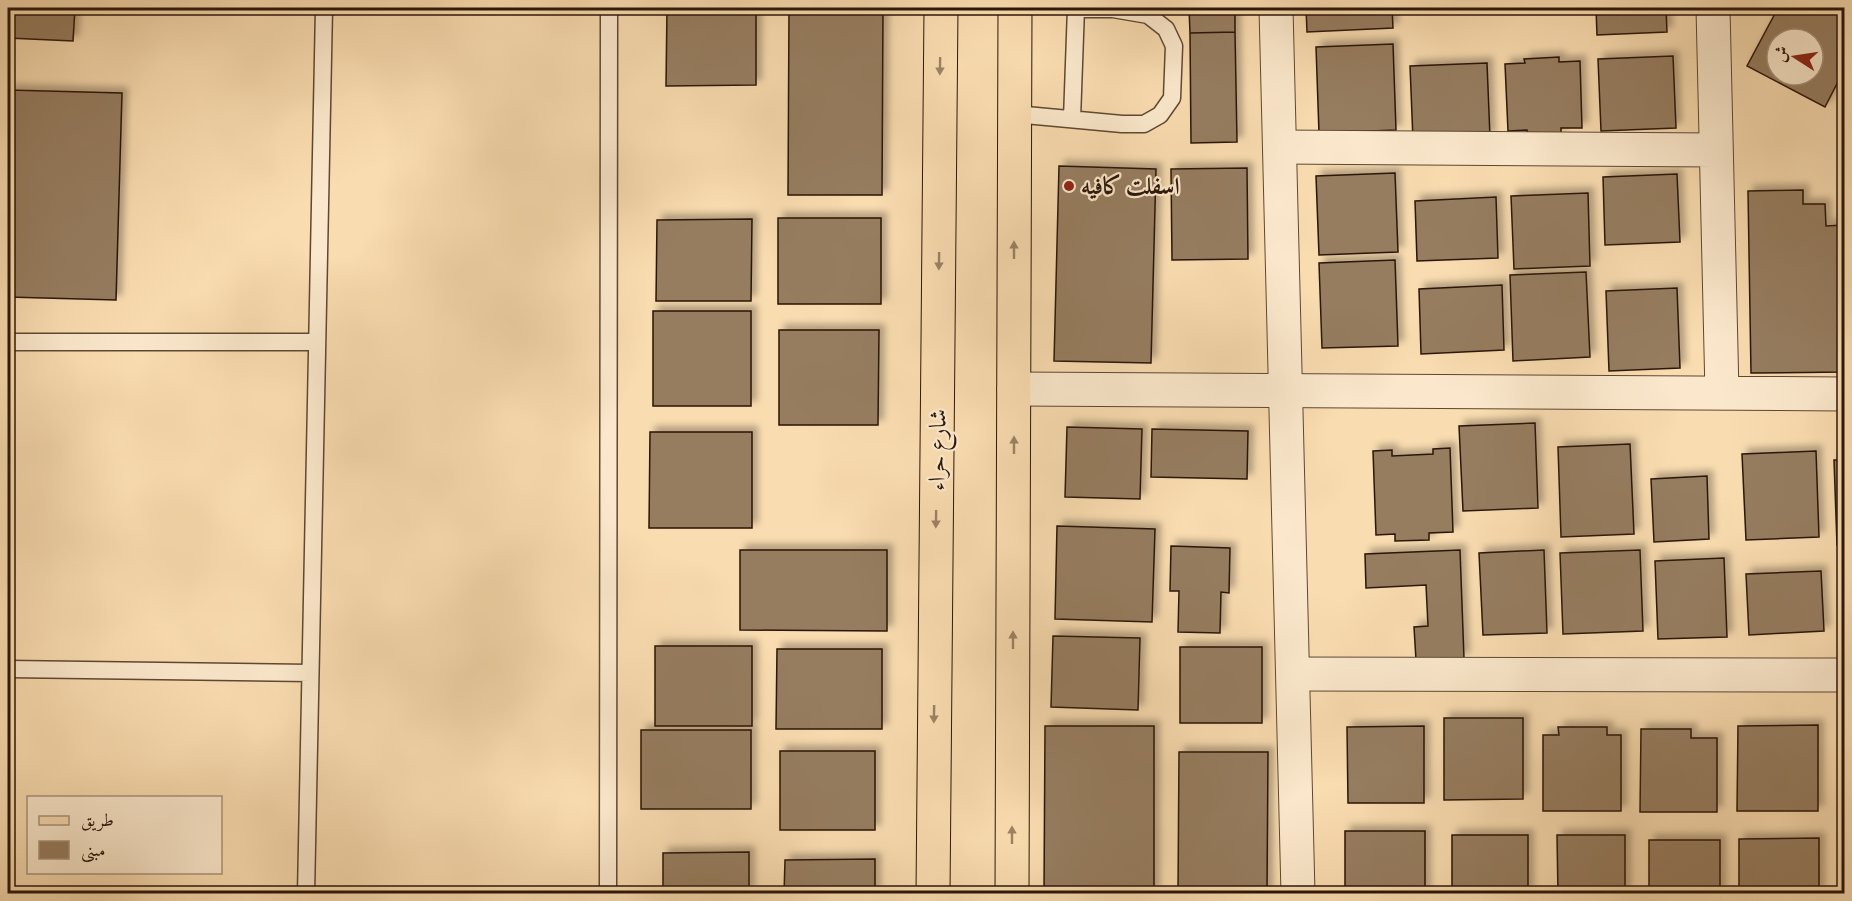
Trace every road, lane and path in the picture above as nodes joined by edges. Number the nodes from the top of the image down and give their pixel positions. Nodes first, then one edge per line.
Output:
1 (324, 8) edge
2 (609, 8) edge
3 (941, 8) edge
4 (1015, 8) edge
5 (1077, 8) edge
6 (1276, 8) edge
7 (1713, 8) edge
8 (1015, 114) junction
9 (1072, 118) junction
10 (1280, 147) junction
11 (1716, 150) junction
12 (8, 342) edge
13 (317, 342) junction
14 (1014, 389) junction
15 (1285, 391) junction
16 (1722, 393) junction
17 (1845, 394) edge
18 (8, 669) edge
19 (310, 673) junction
20 (1293, 674) junction
21 (1845, 675) edge
22 (306, 894) edge
23 (608, 894) edge
24 (933, 894) edge
25 (1012, 894) edge
26 (1298, 894) edge

1 - 13 lane
2 - 23 lane
3 -> 24 main road, شارع حراء
4 - 8 main road
5 - 9 lane
5 - 9 lane
6 - 10 street
7 - 11 street
8 - 9 lane
14 -> 8 main road
10 - 11 street
10 - 15 street
11 - 16 street
12 - 13 lane
13 - 19 lane
14 - 15 street
25 -> 14 main road
15 - 16 street
15 - 20 street
16 - 17 street
18 - 19 lane
19 - 22 lane
20 - 21 street
20 - 26 street

